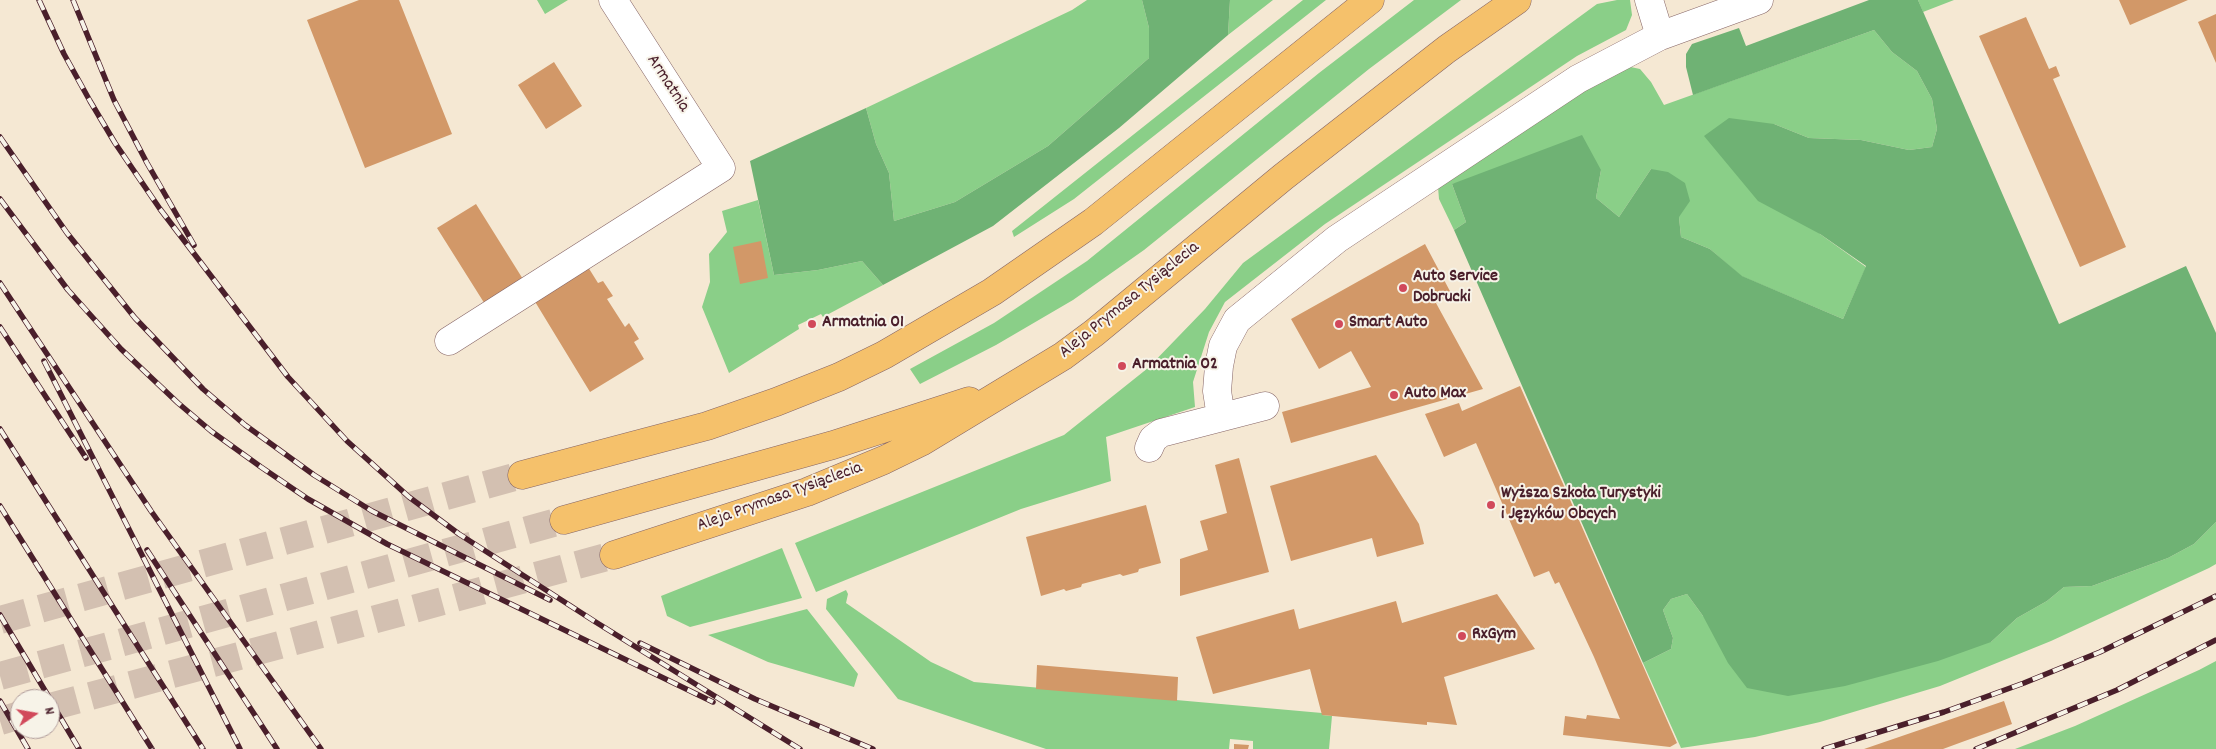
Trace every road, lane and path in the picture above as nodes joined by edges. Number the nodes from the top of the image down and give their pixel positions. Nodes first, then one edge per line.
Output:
1 (613, 0) edge
2 (1370, 0) edge
3 (1517, 0) edge
4 (1649, 0) edge
5 (1758, 0) edge
6 (1660, 36) junction
7 (449, 341) dead end
8 (1011, 387) junction
9 (1265, 406) dead end
10 (1221, 417) junction
11 (1149, 448) dead end
12 (522, 475) tunnel mouth
13 (564, 520) tunnel mouth
14 (614, 555) tunnel mouth

1 - 7 street, Armatnia
2 - 12 main road
3 - 8 main road, Aleja Prymasa Tysiąclecia
4 - 6 street
5 - 6 street
6 - 10 street
8 - 13 main road
8 - 14 main road, Aleja Prymasa Tysiąclecia
9 - 10 street
10 - 11 street

